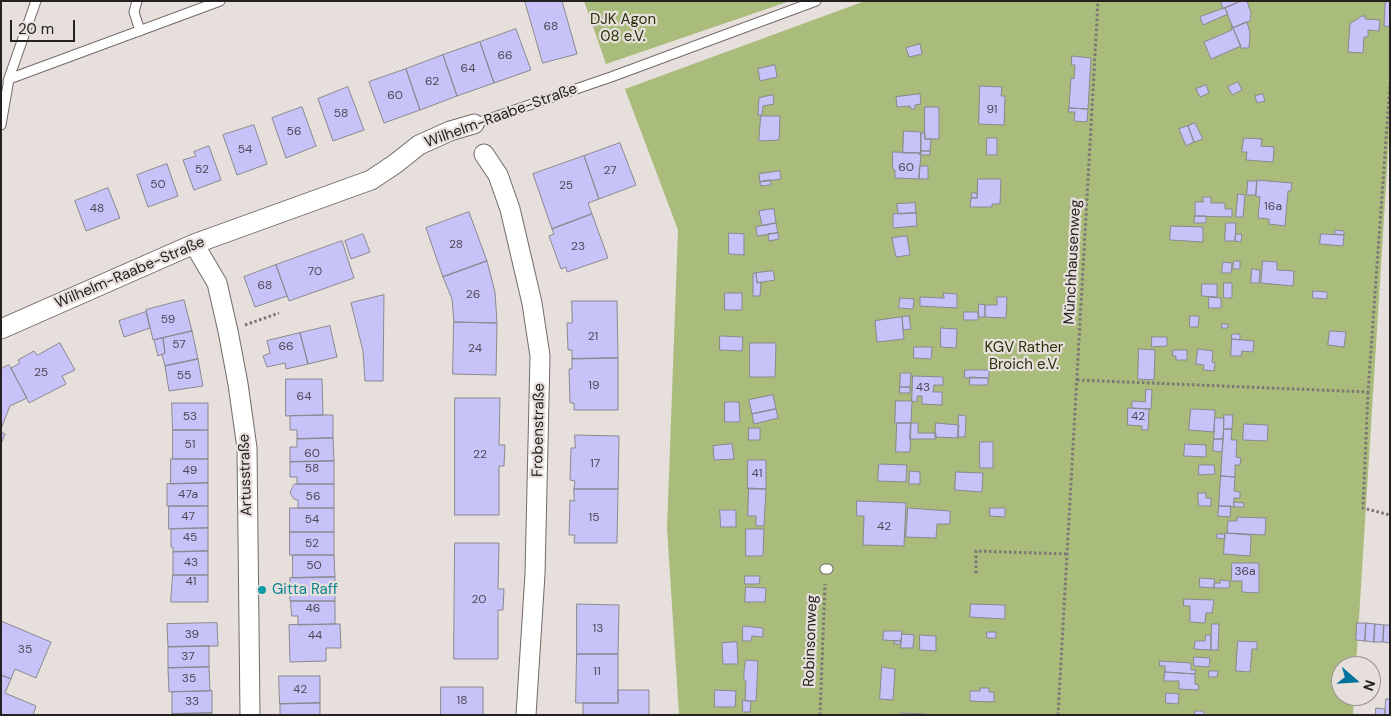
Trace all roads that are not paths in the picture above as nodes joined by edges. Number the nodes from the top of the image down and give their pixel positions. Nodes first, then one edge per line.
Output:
1 (36, 1) edge
2 (137, 1) edge
3 (816, 1) edge
4 (213, 2) edge
5 (140, 31) junction
6 (9, 79) junction
7 (1, 93) edge
8 (474, 124) joint
9 (1, 125) edge
10 (484, 154) dead end
11 (194, 244) junction
12 (1, 329) edge
13 (250, 715) edge
14 (526, 715) edge

1 - 6 lane
2 - 5 lane
3 - 8 lane, Wilhelm-Raabe-Straße
4 - 5 lane
5 - 6 lane
6 - 7 lane
6 - 9 lane
8 - 11 street, Wilhelm-Raabe-Straße
10 - 14 street, Frobenstraße
11 - 12 street, Wilhelm-Raabe-Straße
11 - 13 street, Artusstraße

